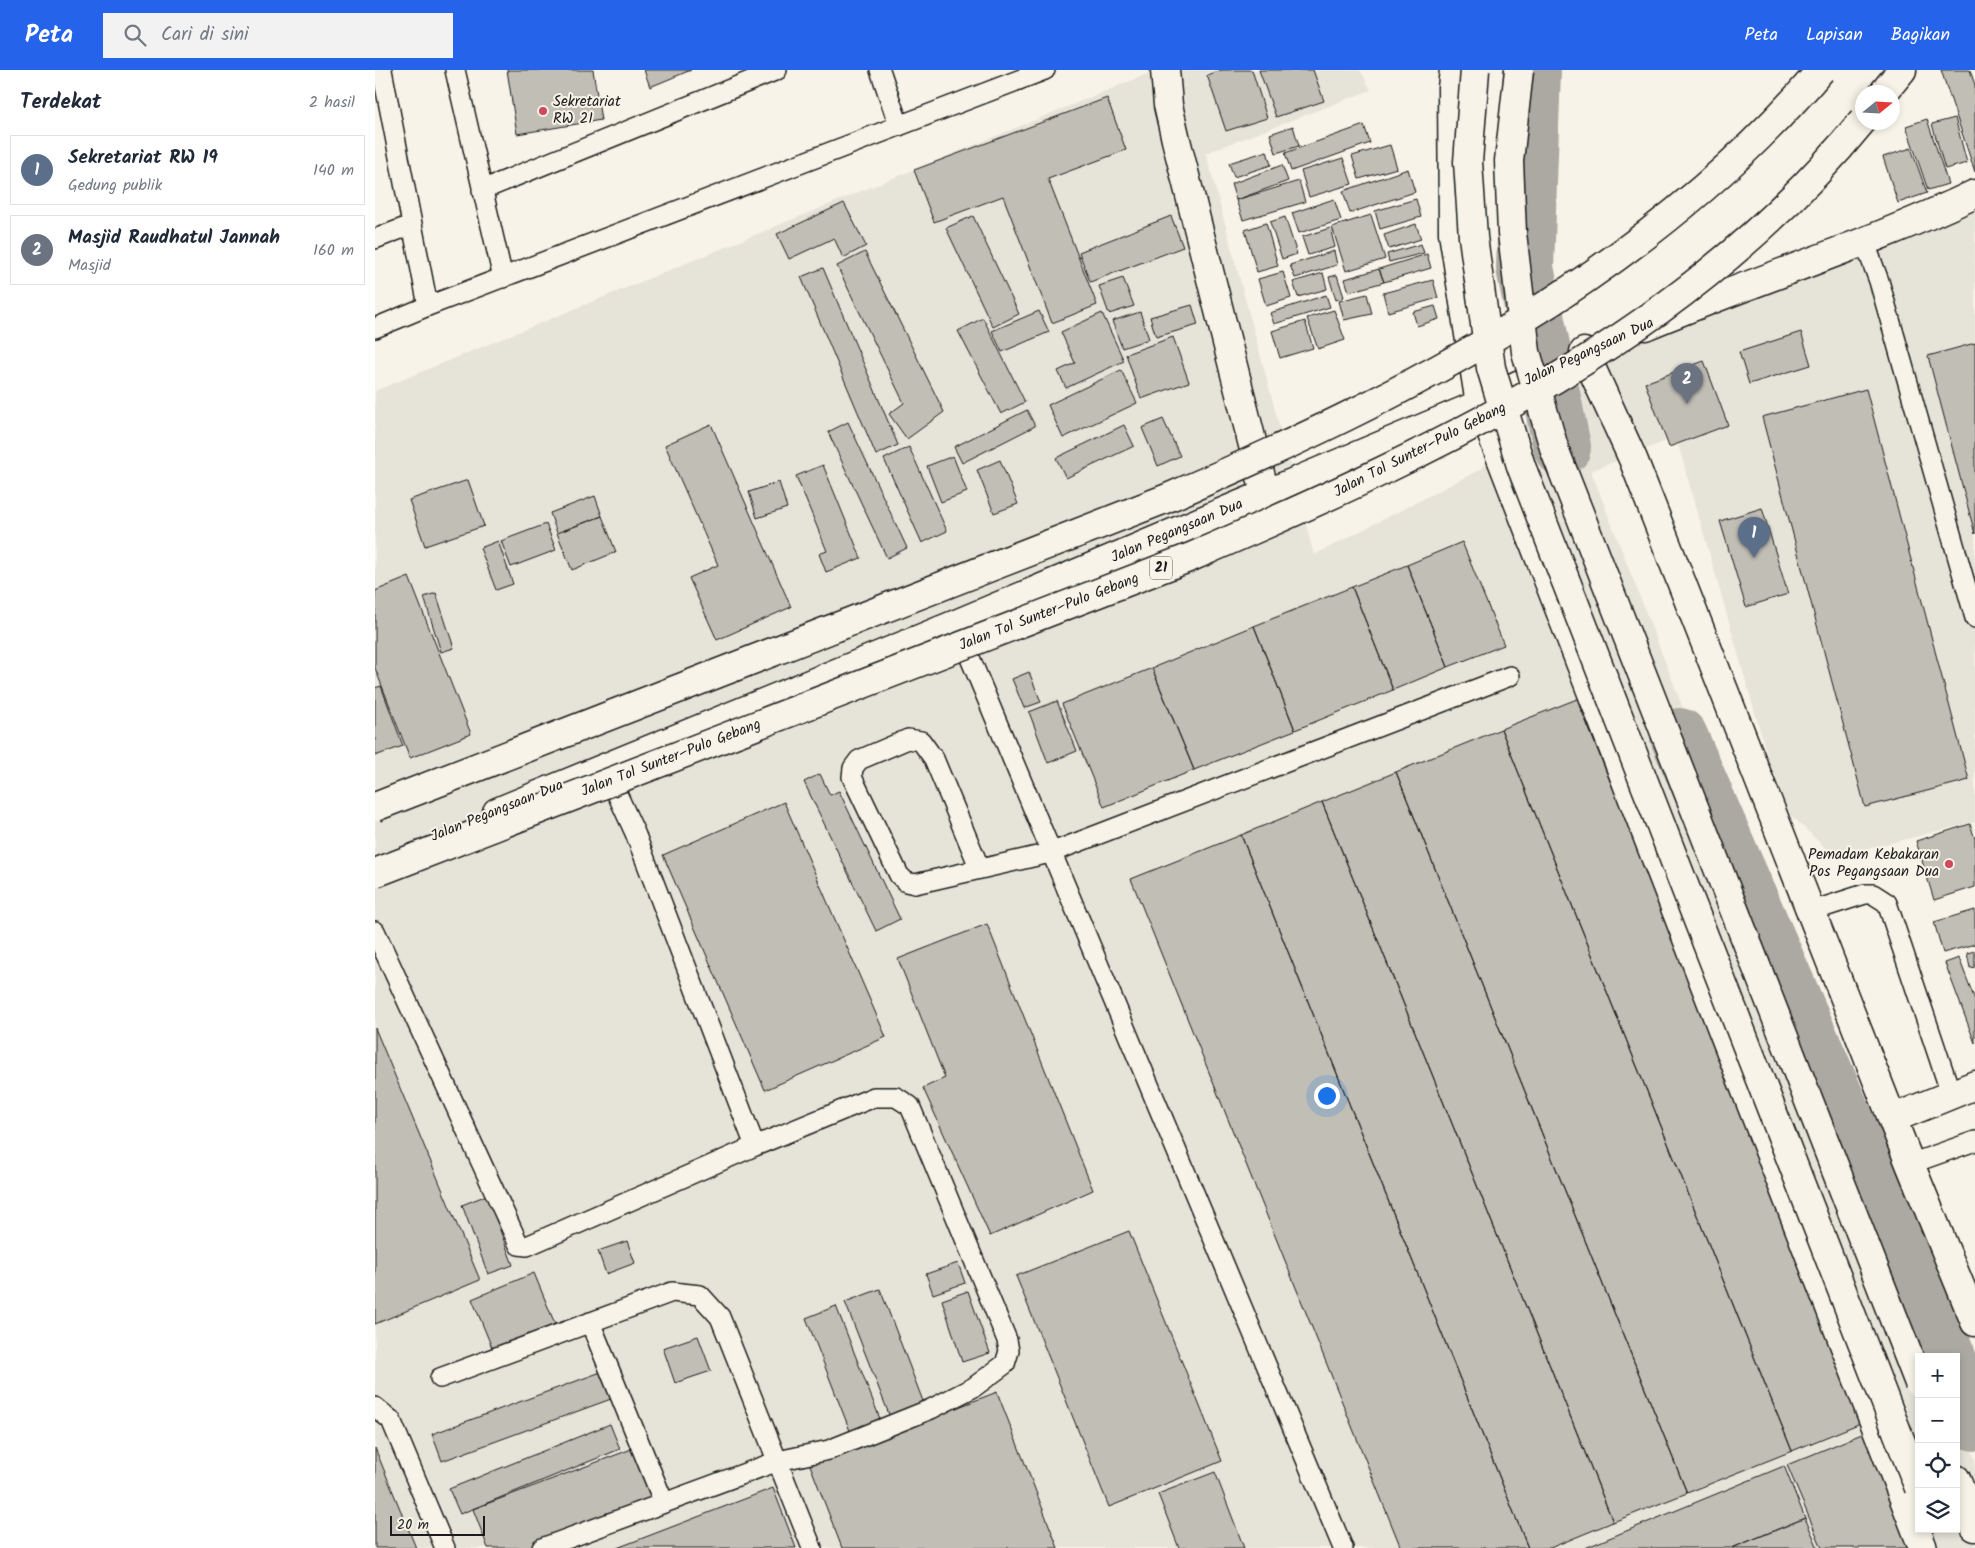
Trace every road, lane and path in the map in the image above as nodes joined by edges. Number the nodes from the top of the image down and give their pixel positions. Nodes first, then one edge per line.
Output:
1 (381, 70) edge
2 (455, 70) edge
3 (777, 70) edge
4 (880, 70) edge
5 (1045, 70) edge
6 (1165, 70) edge
7 (1454, 70) edge
8 (1475, 70) edge
9 (1519, 70) edge
10 (1821, 70) edge
11 (1901, 70) edge
12 (1889, 85) edge
13 (899, 126) junction
14 (1855, 129) edge
15 (482, 190) junction
16 (1975, 194) edge
17 (411, 225) junction
18 (375, 239) edge
19 (1865, 243) junction
20 (503, 278) junction
21 (428, 306) junction
22 (375, 328) edge
23 (1578, 355) junction
24 (1480, 404) junction
25 (1265, 493) junction
26 (1975, 618) edge
27 (956, 624) junction
28 (1509, 676) dead end
29 (605, 768) junction
30 (375, 807) edge
31 (1050, 853) junction
32 (375, 861) edge
33 (980, 869) junction
34 (375, 873) edge
35 (1813, 911) junction
36 (375, 931) edge
37 (1963, 1089) edge
38 (1893, 1118) junction
39 (1975, 1141) edge
40 (755, 1146) junction
41 (1910, 1164) junction
42 (590, 1322) junction
43 (1975, 1322) edge
44 (1915, 1373) edge
45 (440, 1378) dead end
46 (375, 1407) edge
47 (778, 1461) junction
48 (1915, 1478) edge
49 (1960, 1488) edge
50 (664, 1503) junction
51 (1975, 1527) edge
52 (1936, 1533) edge
53 (445, 1548) edge
54 (542, 1548) edge
55 (812, 1548) edge
56 (1343, 1548) edge
57 (1923, 1548) edge
58 (1942, 1548) edge

1 - 17 lane
2 - 15 lane
3 - 15 lane
4 - 13 lane
5 - 13 lane
6 - 25 main road
7 - 24 main road
8 - 48 main road, bridge
9 - 44 main road, bridge
10 - 30 main road, bridge
11 - 12 main road
13 - 20 lane
14 - 34 main road, Jalan Tol Sunter–Pulo Gebang / 21, bridge
15 - 20 lane
16 - 19 main road, Jalan Pegangsaan Dua
17 - 18 lane
17 - 21 lane
19 - 23 main road, Jalan Pegangsaan Dua
19 - 26 lane
20 - 21 lane
21 - 22 lane
23 - 24 main road, Jalan Pegangsaan Dua
23 - 35 main road
24 - 25 main road, Jalan Pegangsaan Dua
24 - 57 main road
25 - 27 main road, Jalan Pegangsaan Dua
27 - 29 main road, Jalan Pegangsaan Dua
27 - 31 lane
28 - 31 lane
29 - 32 main road, Jalan Pegangsaan Dua
29 - 40 lane
31 - 33 lane
31 - 56 lane
33 - 33 lane
35 - 37 lane
35 - 38 main road
36 - 40 lane
37 - 38 main road
38 - 41 main road
39 - 41 lane
40 - 47 lane
41 - 43 main road
42 - 45 lane
42 - 47 lane
42 - 50 lane
46 - 53 lane
47 - 50 lane
47 - 55 lane
49 - 51 main road
50 - 54 lane
52 - 58 main road

